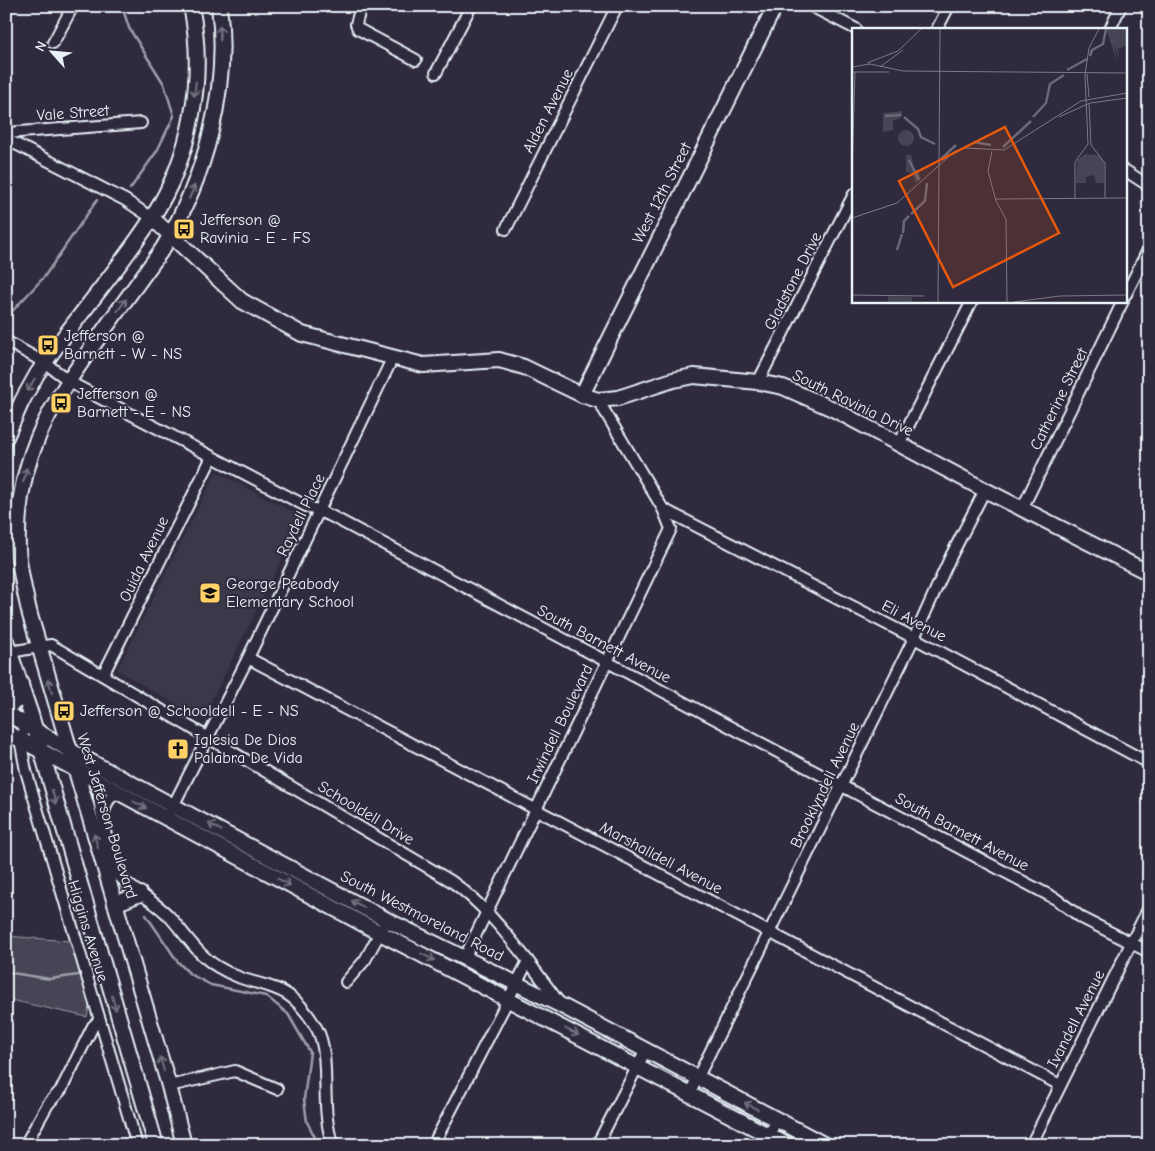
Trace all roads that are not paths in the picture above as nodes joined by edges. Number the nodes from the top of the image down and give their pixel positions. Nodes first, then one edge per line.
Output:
1 (74, 6) edge
2 (191, 6) edge
3 (219, 6) edge
4 (361, 6) edge
5 (471, 6) edge
6 (617, 6) edge
7 (775, 6) edge
8 (811, 6) edge
9 (949, 6) edge
10 (1121, 6) edge
11 (854, 28) edge
12 (938, 28) edge
13 (1110, 28) edge
14 (53, 43) dead end
15 (416, 60) dead end
16 (436, 73) dead end
17 (141, 123) dead end
18 (6, 133) edge
19 (6, 139) edge
20 (1128, 172) edge
21 (1149, 186) edge
22 (852, 198) edge
23 (152, 218) junction
24 (506, 229) dead end
25 (170, 236) junction
26 (1149, 248) edge
27 (1128, 290) edge
28 (971, 302) edge
29 (1123, 302) edge
30 (6, 341) edge
31 (394, 357) junction
32 (45, 363) junction
33 (68, 380) junction
34 (758, 382) junction
35 (582, 395) junction
36 (598, 400) junction
37 (6, 437) edge
38 (900, 444) junction
39 (212, 457) junction
40 (984, 490) junction
41 (663, 509) junction
42 (1022, 509) junction
43 (319, 512) junction
44 (1149, 573) edge
45 (914, 638) junction
46 (8, 646) edge
47 (39, 646) junction
48 (248, 658) junction
49 (607, 662) junction
50 (103, 675) junction
51 (22, 684) junction
52 (6, 708) edge
53 (6, 713) edge
54 (31, 728) junction
55 (6, 732) edge
56 (208, 736) junction
57 (20, 739) junction
58 (68, 749) junction
59 (40, 750) junction
60 (1149, 764) edge
61 (73, 768) junction
62 (98, 782) junction
63 (841, 786) junction
64 (116, 792) junction
65 (173, 805) junction
66 (536, 810) junction
67 (103, 814) junction
68 (166, 819) junction
69 (140, 894) junction
70 (115, 904) junction
71 (1149, 908) edge
72 (487, 911) junction
73 (387, 920) junction
74 (769, 932) junction
75 (380, 933) junction
76 (1131, 943) junction
77 (1149, 952) edge
78 (465, 957) junction
79 (528, 961) junction
80 (346, 982) dead end
81 (516, 983) junction
82 (508, 998) junction
83 (562, 1006) junction
84 (100, 1020) junction
85 (646, 1050) junction
86 (638, 1066) junction
87 (698, 1077) junction
88 (1060, 1085) junction
89 (169, 1086) junction
90 (277, 1089) dead end
91 (690, 1093) junction
92 (777, 1119) junction
93 (766, 1140) edge
94 (26, 1145) edge
95 (137, 1145) edge
96 (156, 1145) edge
97 (184, 1145) edge
98 (333, 1145) edge
99 (433, 1145) edge
100 (597, 1145) edge
101 (787, 1145) edge
102 (826, 1145) edge
103 (1031, 1145) edge

1 - 14 street
2 -> 23 main road
25 -> 3 main road, West Jefferson Boulevard
4 - 15 street
5 - 16 street
6 - 24 street, Alden Avenue
7 - 35 main road, West 12th Street
8 - 11 street
9 - 12 street
10 - 13 street
17 - 18 street, Vale Street
19 - 23 street, South Ravinia Drive
20 - 21 street
22 - 34 street, Gladstone Drive
23 - 25 main road, South Ravinia Drive
23 - 32 main road
25 - 31 main road, South Ravinia Drive
33 -> 25 main road, West Jefferson Boulevard
26 - 27 street
28 - 38 street
29 - 42 street, Catherine Street
30 - 32 street, South Barnett Avenue
31 - 35 main road, South Ravinia Drive
31 - 43 street, Raydell Place
32 - 33 street, South Barnett Avenue
32 -> 37 main road
33 - 39 street, South Barnett Avenue
47 -> 33 main road, West Jefferson Boulevard
34 - 36 main road, South Ravinia Drive
34 - 38 main road, South Ravinia Drive
35 - 36 main road, South Ravinia Drive
36 - 41 street, Irwindell Boulevard
38 - 40 main road, South Ravinia Drive
39 - 43 street, South Barnett Avenue
39 - 50 street, Ouida Avenue
40 - 42 main road, South Ravinia Drive
40 - 45 street, Brooklyndell Avenue
41 - 45 street, Eli Avenue
41 - 49 street, Irwindell Boulevard
42 - 44 main road, South Ravinia Drive
43 - 48 street, Raydell Place
43 - 49 street, South Barnett Avenue
45 - 60 street, Eli Avenue
45 - 63 street, Brooklyndell Avenue
46 - 47 street, Schooldell Drive
46 - 51 main road
47 - 50 street, Schooldell Drive
58 -> 47 main road, West Jefferson Boulevard
48 - 56 street, Raydell Place
48 - 66 street, Marshalldell Avenue
49 - 63 street, South Barnett Avenue
49 - 66 street, Irwindell Boulevard
50 - 56 street, Schooldell Drive
51 - 52 main road
51 - 54 main road
53 - 54 main road, South Westmoreland Road
54 - 57 street
54 - 58 main road, South Westmoreland Road
54 - 59 main road
55 - 57 main road, South Westmoreland Road
56 - 65 street, Raydell Place
56 - 72 street, Schooldell Drive
57 - 59 main road, South Westmoreland Road
57 - 84 street, Higgins Avenue
58 - 61 main road, West Jefferson Boulevard
58 - 65 main road, South Westmoreland Road
59 - 61 main road, South Westmoreland Road
59 -> 96 main road
61 - 62 main road, South Westmoreland Road
70 -> 61 main road, West Jefferson Boulevard
62 - 64 main road, South Westmoreland Road
62 - 67 street
63 - 74 street, Brooklyndell Avenue
63 - 76 street, South Barnett Avenue
64 - 67 street
64 -> 68 main road, South Westmoreland Road
65 - 68 street, Raydell Place
73 -> 65 main road, South Westmoreland Road
66 - 72 street, Irwindell Boulevard
66 - 74 street, Marshalldell Avenue
67 - 69 street
68 -> 75 main road, South Westmoreland Road
69 - 70 main road
69 - 98 street
89 -> 70 main road, West Jefferson Boulevard
71 - 76 street, Ivandell Avenue
72 - 78 street, Irwindell Boulevard
72 - 79 street, Schooldell Drive
73 - 75 street
73 - 78 main road, South Westmoreland Road
74 - 87 street, Brooklyndell Avenue
74 - 88 street, Marshalldell Avenue
75 - 80 street
75 -> 82 main road, South Westmoreland Road
76 - 77 street, South Barnett Avenue
76 - 88 street, Ivandell Avenue
78 - 81 main road, South Westmoreland Road
79 - 81 street
79 - 83 street, Schooldell Drive
81 - 82 street
81 - 83 main road, South Westmoreland Road
82 -> 86 main road, South Westmoreland Road
82 - 99 street
83 - 85 main road, South Westmoreland Road
84 - 94 street
84 - 95 street, Higgins Avenue
85 - 86 street
85 - 87 main road, South Westmoreland Road
86 - 91 main road, South Westmoreland Road
86 - 100 street
87 - 91 street, Brooklyndell Avenue
92 -> 87 main road, South Westmoreland Road
88 - 103 street, Ivandell Avenue
89 - 90 street
89 - 97 main road, West Jefferson Boulevard
91 - 93 main road, South Westmoreland Road
92 - 93 street
92 - 102 main road, South Westmoreland Road
93 - 101 main road, South Westmoreland Road

